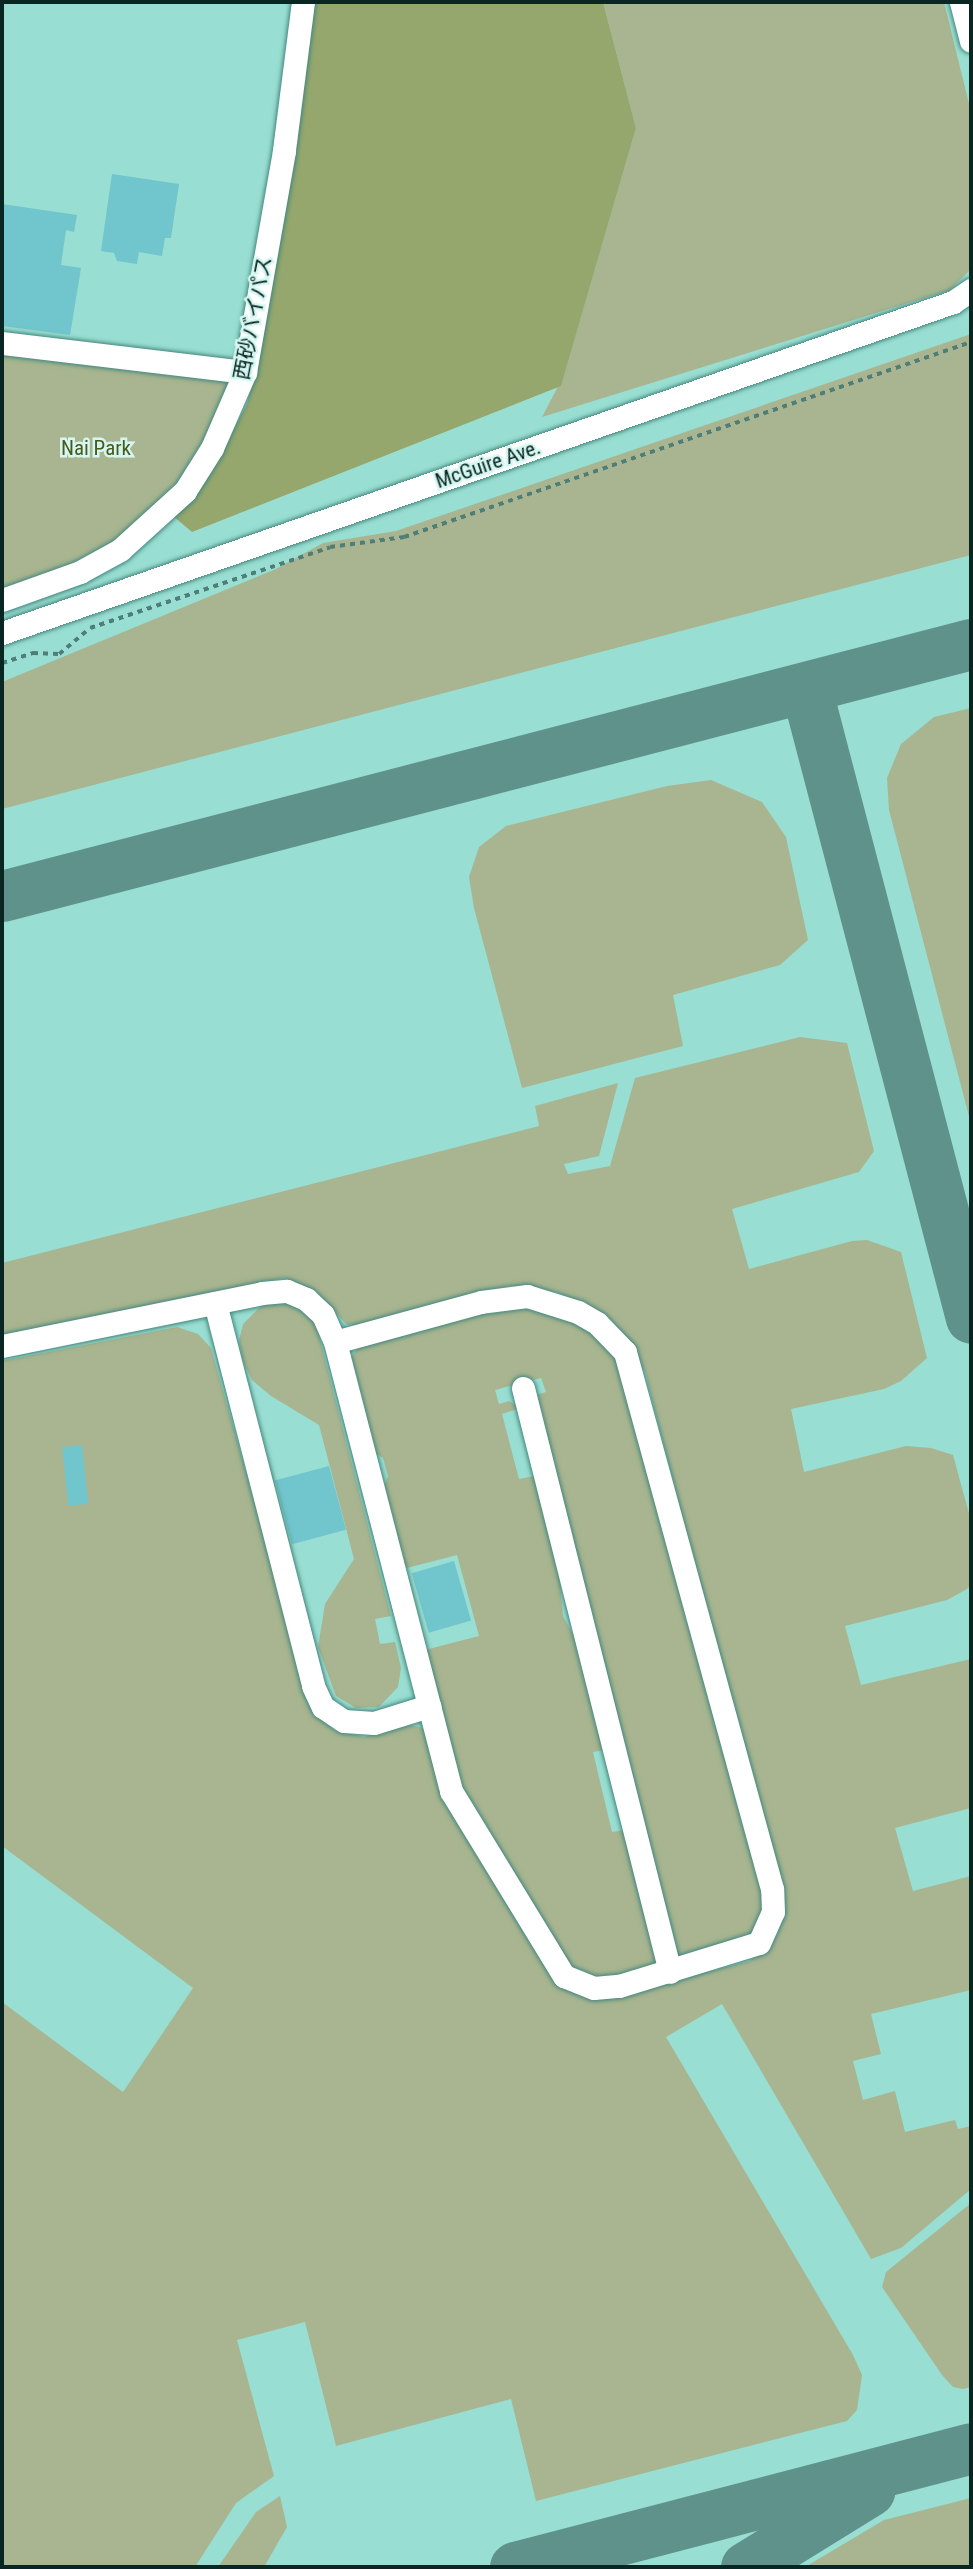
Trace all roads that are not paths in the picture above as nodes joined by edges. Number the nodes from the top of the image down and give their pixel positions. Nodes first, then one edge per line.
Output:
1 (303, 2) edge
2 (961, 2) edge
3 (971, 41) edge
4 (971, 290) edge
5 (2, 343) edge
6 (245, 372) junction
7 (2, 600) edge
8 (2, 634) edge
9 (215, 1303) junction
10 (335, 1342) junction
11 (2, 1346) edge
12 (523, 1388) dead end
13 (429, 1706) junction
14 (670, 1972) junction

1 - 6 street, 西砂バイパス
2 - 3 street
4 - 8 street, McGuire Ave.
5 - 6 street
6 - 7 street, 西砂バイパス
9 - 10 street
9 - 11 street
9 - 13 street
10 - 13 street
10 - 14 street
12 - 14 street
13 - 14 street

